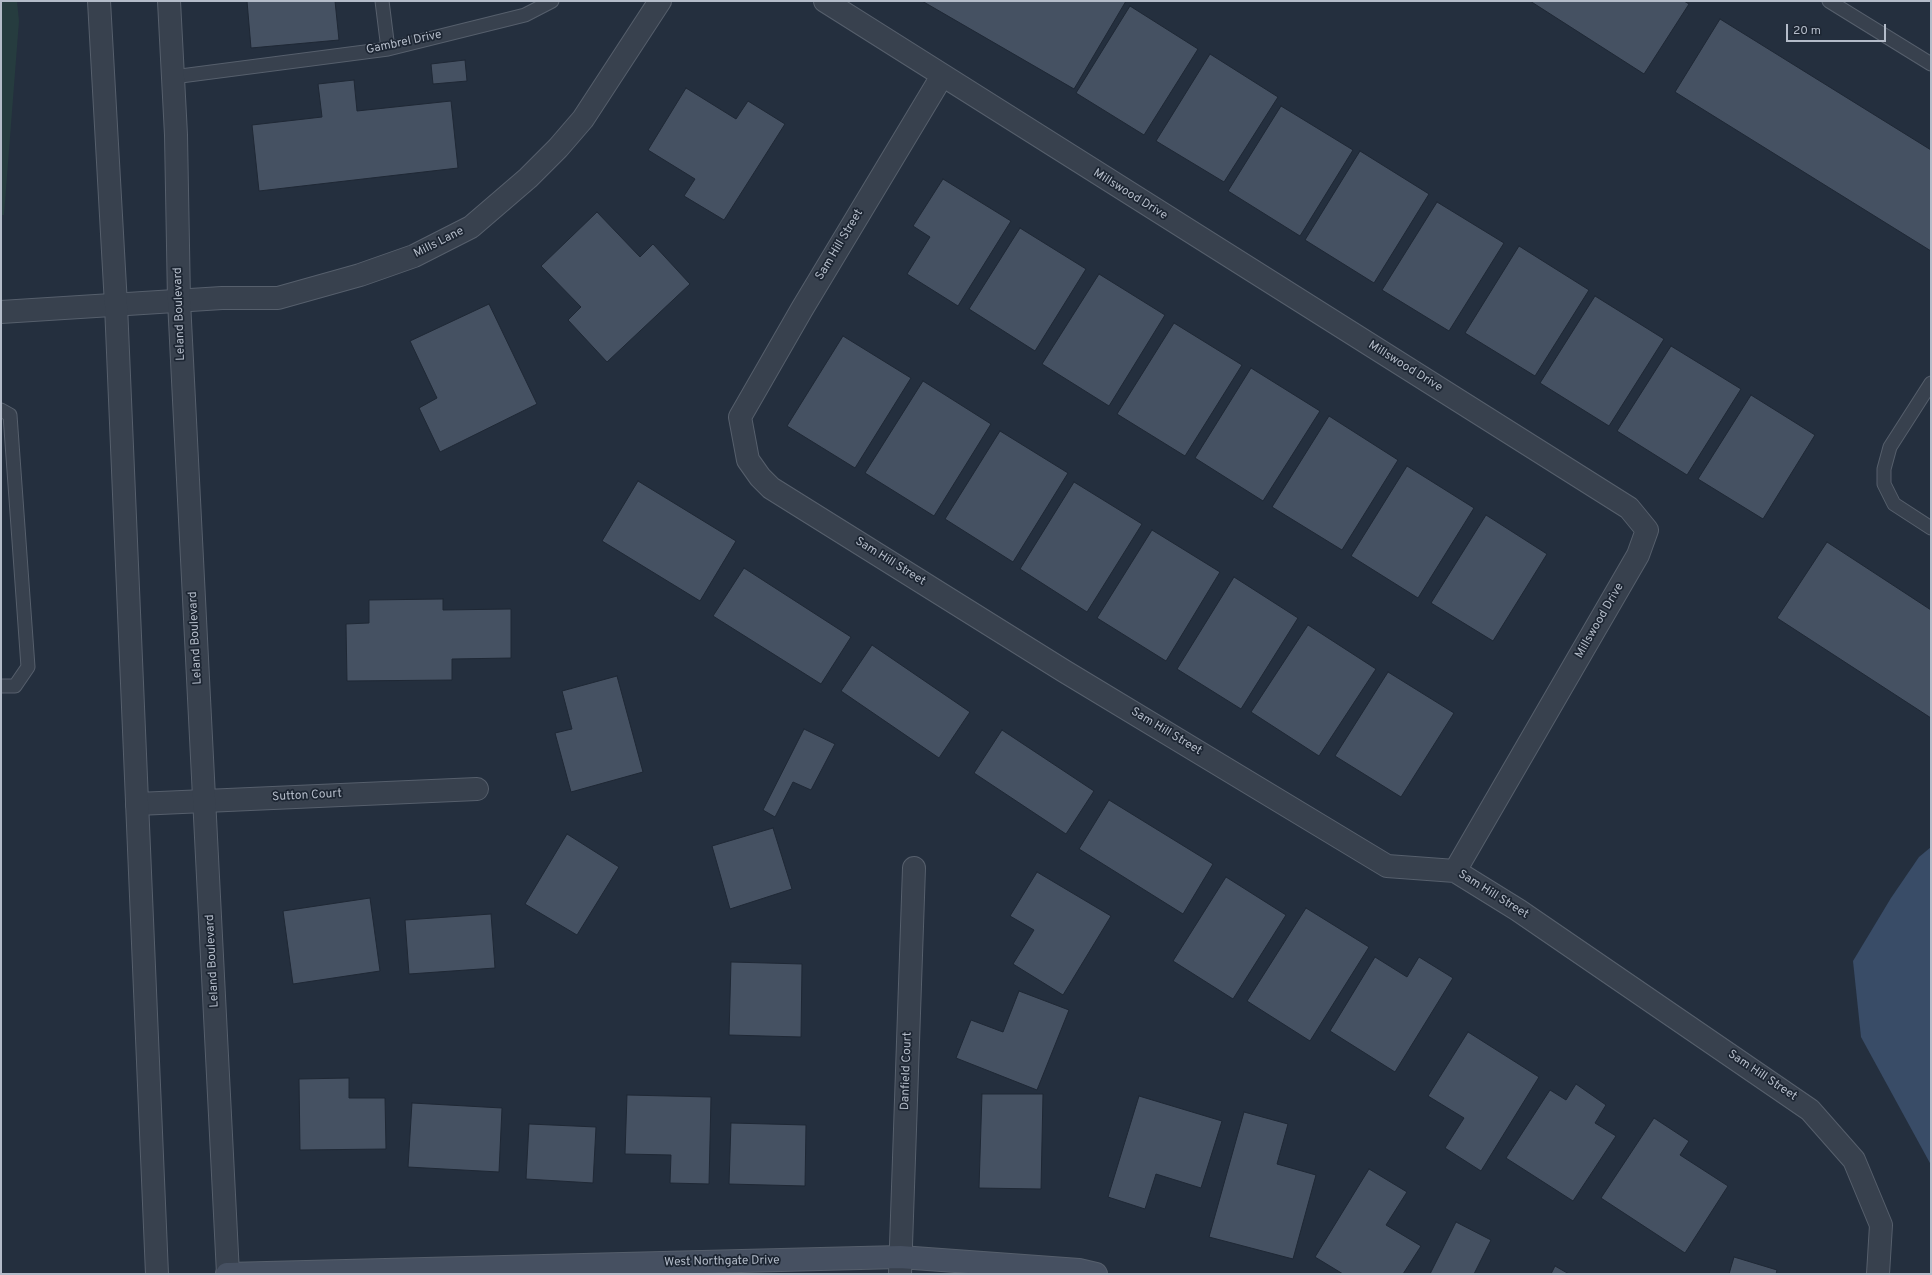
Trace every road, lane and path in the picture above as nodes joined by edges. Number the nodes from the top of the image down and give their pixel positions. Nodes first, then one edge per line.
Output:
1 (99, 1) edge
2 (168, 1) edge
3 (382, 1) edge
4 (552, 1) edge
5 (660, 1) edge
6 (826, 1) edge
7 (1829, 1) edge
8 (388, 49) junction
9 (1931, 64) edge
10 (942, 76) junction
11 (173, 77) junction
12 (179, 301) junction
13 (116, 304) junction
14 (1, 312) edge
15 (1931, 383) edge
16 (1, 410) edge
17 (1931, 528) edge
18 (1, 686) edge
19 (477, 788) dead end
20 (204, 802) junction
21 (137, 804) junction
22 (914, 868) dead end
23 (1455, 871) junction
24 (900, 1266) edge
25 (156, 1274) edge
26 (228, 1274) edge
27 (1096, 1274) edge
28 (1878, 1274) edge

1 - 13 street
2 - 11 street, Leland Boulevard
3 - 8 lane
4 - 8 lane, Gambrel Drive
5 - 12 street, Mills Lane
6 - 10 street, Millswood Drive
7 - 9 lane
8 - 11 lane, Gambrel Drive
10 - 23 street, Millswood Drive
10 - 23 street, Sam Hill Street
11 - 12 street, Leland Boulevard
12 - 13 street, Mills Lane
12 - 20 street, Leland Boulevard
13 - 14 street, Mills Lane
13 - 21 street
15 - 17 lane
16 - 18 lane
19 - 20 street, Sutton Court
20 - 21 street, Sutton Court
20 - 26 street, Leland Boulevard
21 - 25 street
22 - 24 street, Danfield Court
23 - 28 street, Sam Hill Street
24 - 26 main road, West Northgate Drive
24 - 27 main road, West Northgate Drive

